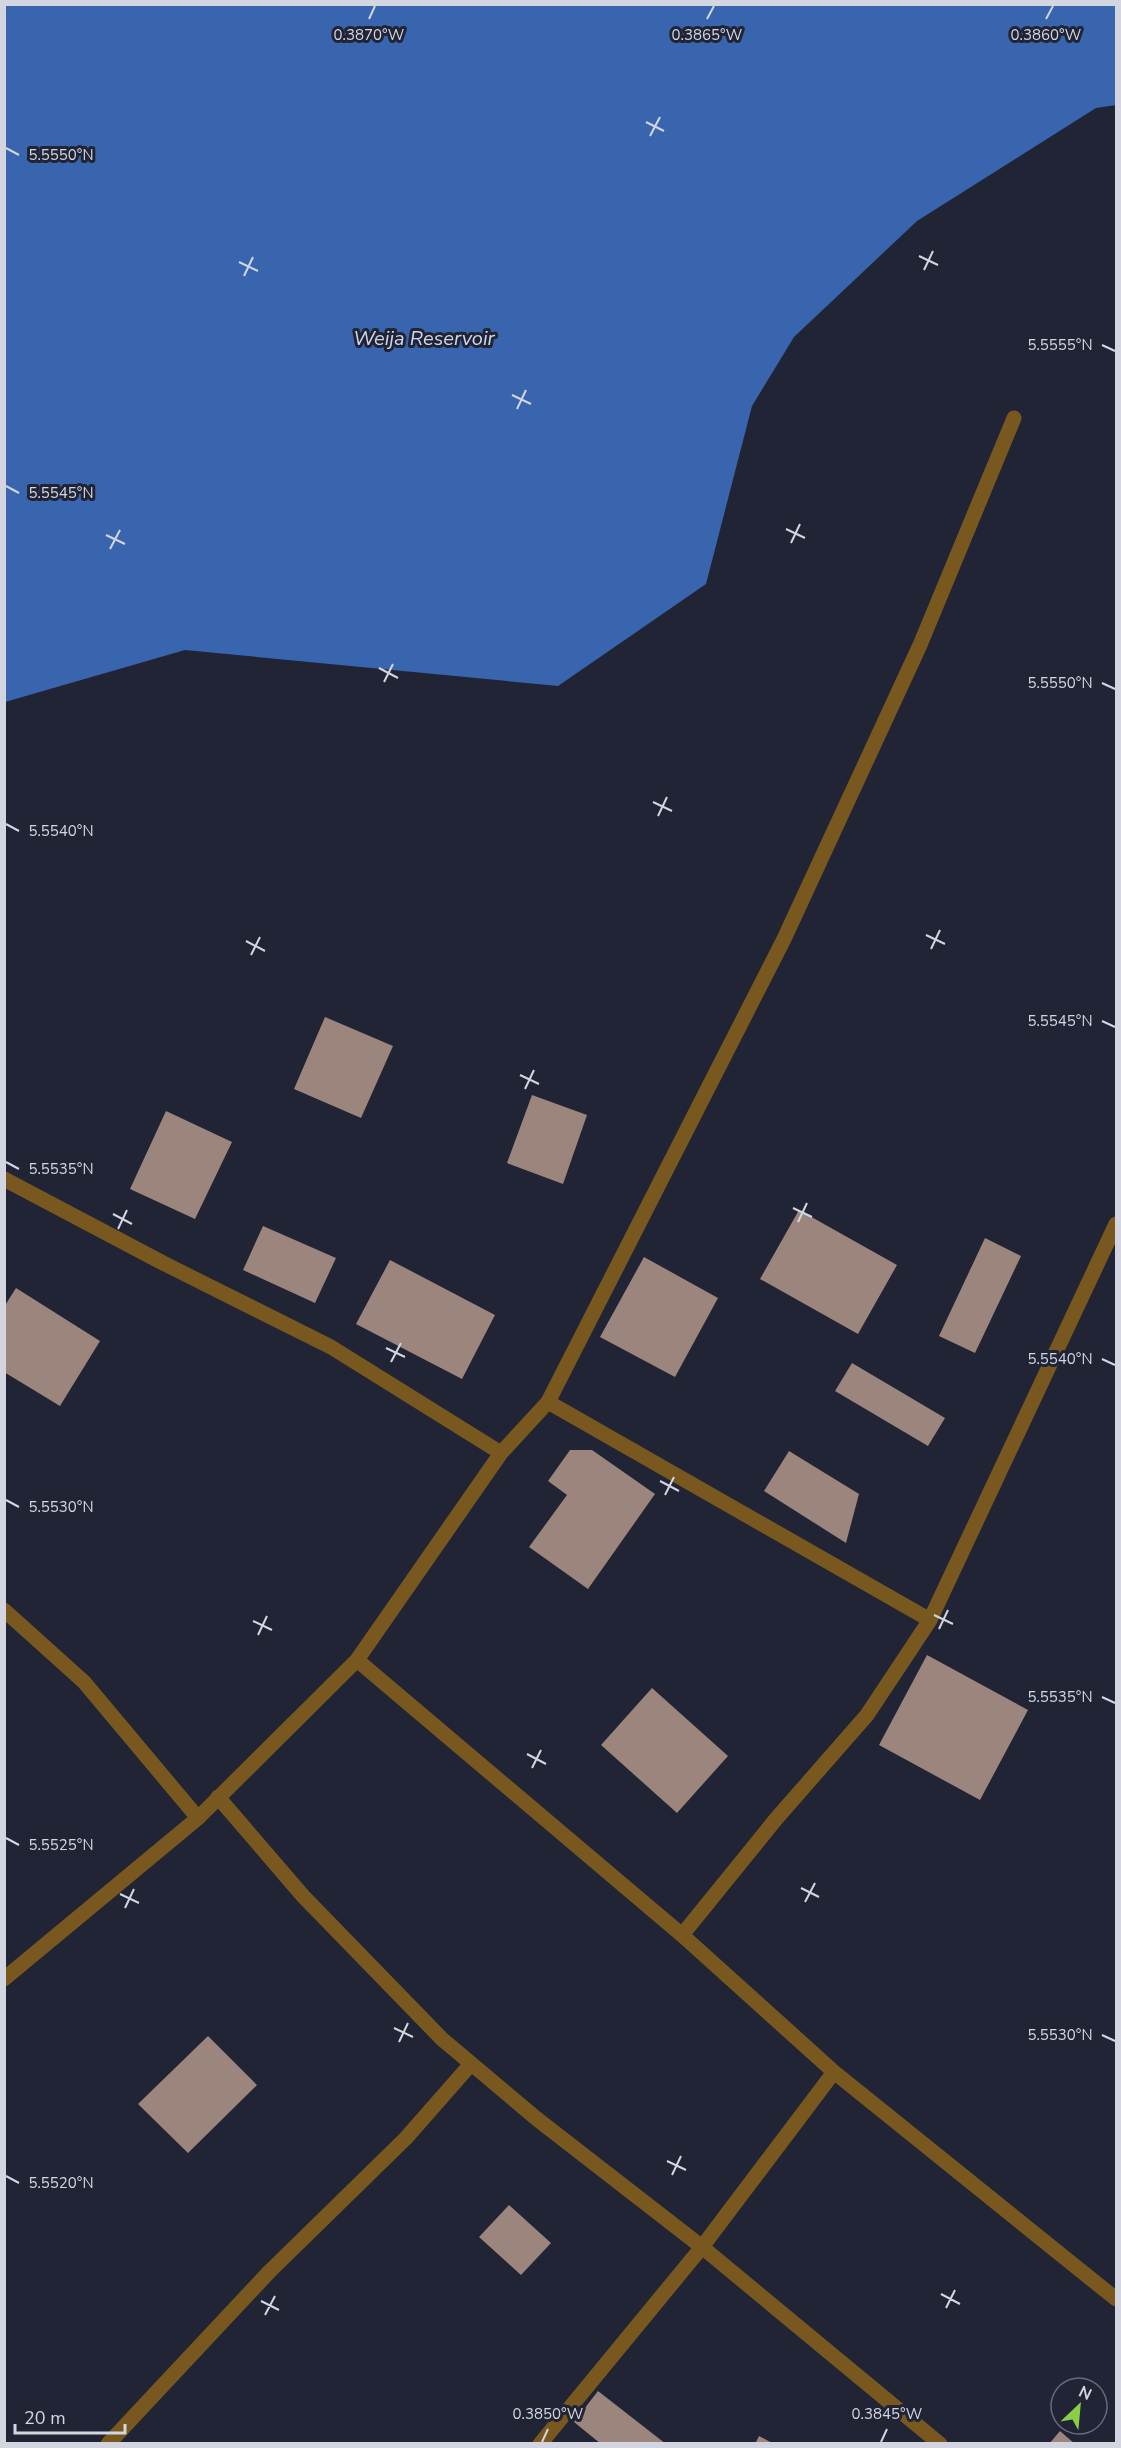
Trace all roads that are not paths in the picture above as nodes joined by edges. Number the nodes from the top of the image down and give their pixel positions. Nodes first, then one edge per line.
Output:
1 (1014, 418) dead end
2 (4, 1179) edge
3 (1116, 1224) edge
4 (548, 1402) junction
5 (501, 1453) junction
6 (4, 1610) edge
7 (930, 1620) junction
8 (357, 1660) junction
9 (218, 1797) junction
10 (198, 1818) junction
11 (682, 1935) junction
12 (4, 1979) edge
13 (471, 2064) junction
14 (834, 2072) junction
15 (702, 2247) junction
16 (1116, 2299) edge
17 (108, 2444) edge
18 (540, 2444) edge
19 (940, 2444) edge

1 - 4 street
2 - 5 street
3 - 7 street
4 - 5 street
4 - 7 street
5 - 8 street
6 - 10 street
7 - 11 street
8 - 9 street
8 - 11 street
9 - 10 street
9 - 13 street
10 - 12 street
11 - 14 street
13 - 15 street
13 - 17 street
14 - 15 street
14 - 16 street
15 - 18 street
15 - 19 street

